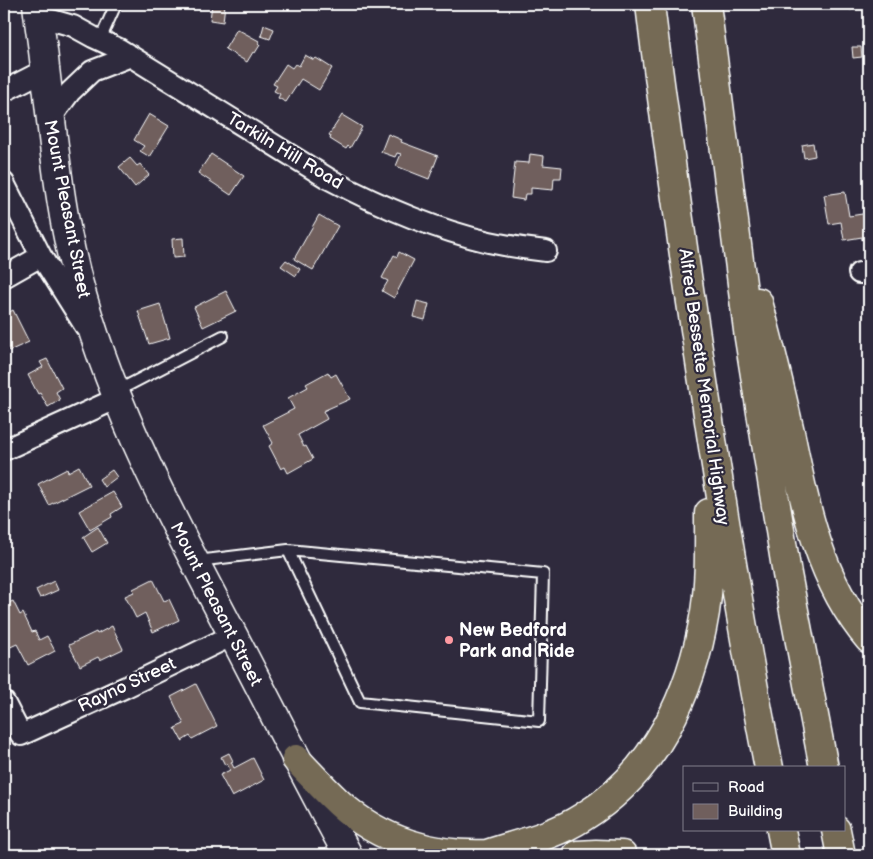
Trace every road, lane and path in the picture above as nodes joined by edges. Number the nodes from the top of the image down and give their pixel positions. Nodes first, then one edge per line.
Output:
1 (116, 4) edge
2 (650, 4) edge
3 (706, 4) edge
4 (38, 10) edge
5 (100, 40) junction
6 (132, 56) junction
7 (45, 70) junction
8 (4, 91) edge
9 (50, 119) junction
10 (4, 183) edge
11 (730, 206) junction
12 (546, 251) dead end
13 (41, 256) junction
14 (4, 277) edge
15 (223, 336) dead end
16 (99, 347) junction
17 (117, 395) junction
18 (706, 409) junction
19 (4, 450) edge
20 (288, 550) junction
21 (194, 561) junction
22 (233, 635) junction
23 (869, 639) edge
24 (4, 702) edge
25 (296, 759) junction
26 (769, 766) edge
27 (824, 766) edge
28 (781, 832) edge
29 (836, 832) edge
30 (487, 854) edge
31 (348, 855) edge
32 (577, 855) edge
33 (622, 855) edge
34 (786, 855) edge
35 (841, 855) edge

1 - 5 lane
2 - 18 highway, Alfred Bessette Memorial Highway
3 - 11 highway
4 - 5 street, Tarkiln Hill Road
4 - 7 main road, Mount Pleasant Street
5 - 6 street, Tarkiln Hill Road
6 - 9 street
6 - 12 street, Tarkiln Hill Road
7 - 8 street
7 - 9 main road, Mount Pleasant Street
9 - 16 main road, Mount Pleasant Street
10 - 13 street, Mount Pleasant Street
11 - 23 highway
11 - 27 highway
13 - 14 street
13 - 16 street, Mount Pleasant Street
15 - 17 lane
16 - 17 main road, Mount Pleasant Street
17 - 19 street
17 - 21 main road, Mount Pleasant Street
18 - 26 highway, Alfred Bessette Memorial Highway
18 - 30 highway
20 - 20 lane
20 - 21 lane
21 - 22 main road, Mount Pleasant Street
22 - 24 street, Rayno Street
22 - 25 main road, Mount Pleasant Street
25 - 30 highway
25 - 31 main road, Mount Pleasant Street
28 - 34 highway
29 - 35 highway
32 - 33 highway

